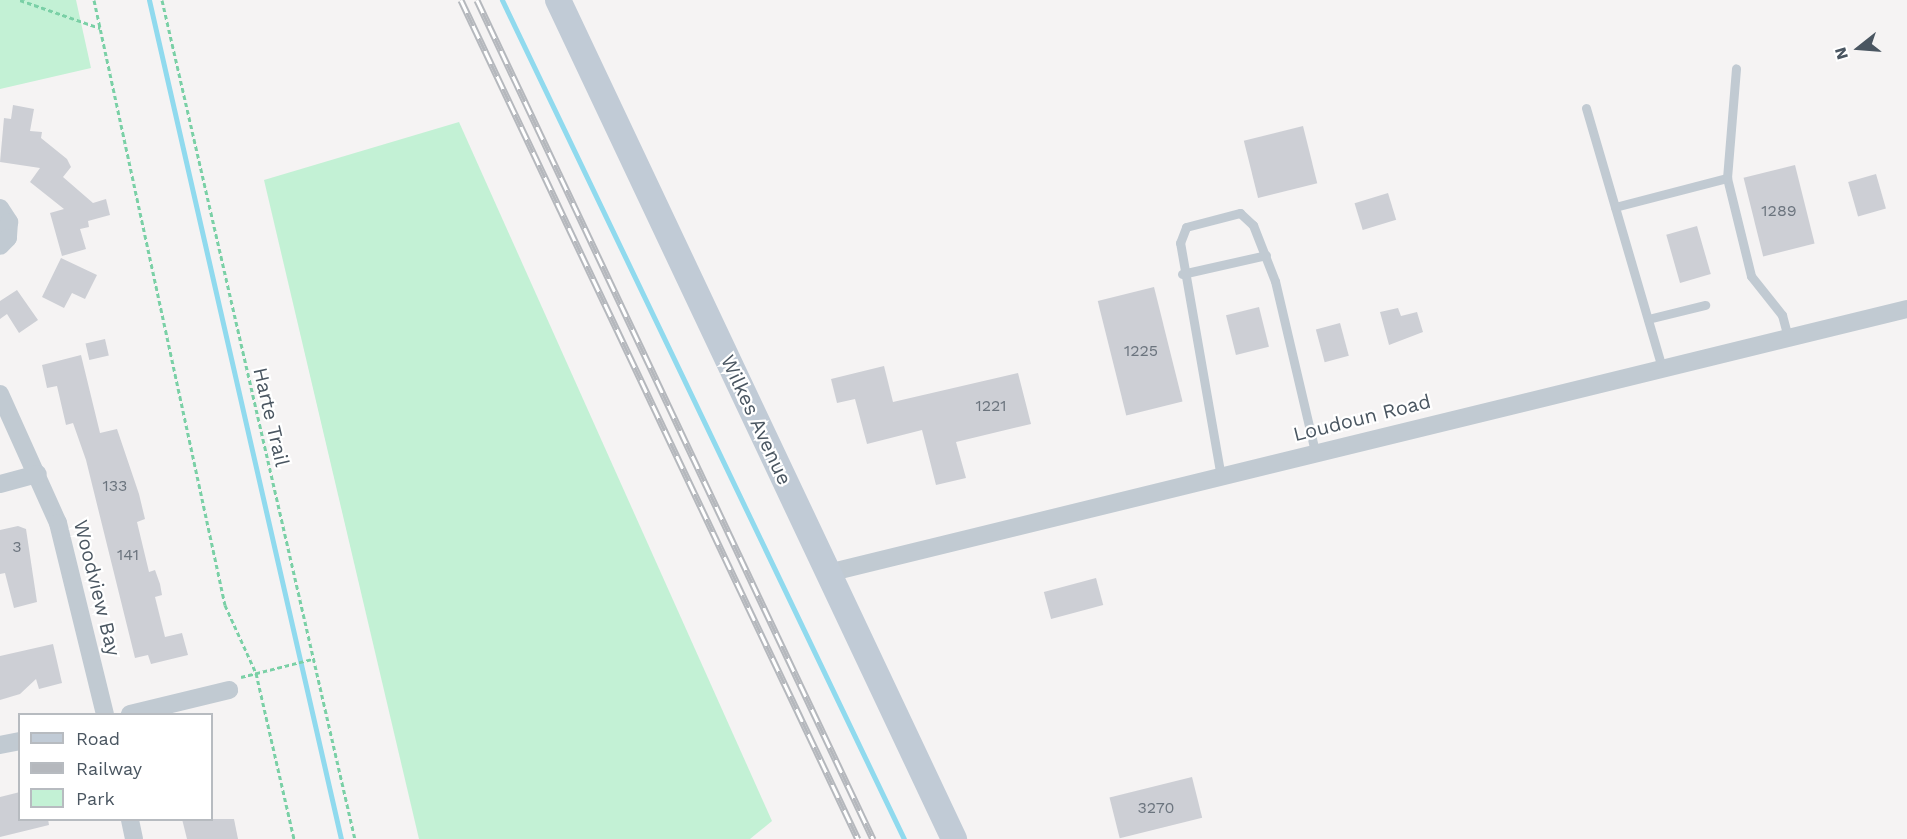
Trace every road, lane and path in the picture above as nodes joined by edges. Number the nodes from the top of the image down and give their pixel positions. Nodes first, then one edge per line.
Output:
1 (20, 0) edge
2 (94, 0) edge
3 (162, 0) edge
4 (558, 0) edge
5 (101, 28) junction
6 (1736, 68) dead end
7 (1587, 108) dead end
8 (1727, 178) junction
9 (1616, 207) junction
10 (0, 208) edge
11 (0, 246) edge
12 (1266, 255) junction
13 (1182, 274) junction
14 (1705, 305) dead end
15 (1907, 309) edge
16 (1648, 319) junction
17 (1788, 338) junction
18 (1662, 368) junction
19 (0, 394) edge
20 (1315, 453) junction
21 (38, 474) junction
22 (1221, 477) junction
23 (0, 484) edge
24 (828, 573) junction
25 (312, 659) junction
26 (256, 673) junction
27 (229, 690) joint
28 (105, 713) edge
29 (134, 713) edge
30 (18, 741) edge
31 (0, 745) edge
32 (130, 821) edge
33 (134, 839) edge
34 (294, 839) edge
35 (355, 839) edge
36 (954, 839) edge

1 - 5 path
2 - 5 path
3 - 25 path, Harte Trail
4 - 24 main road, Wilkes Avenue
5 - 26 path
6 - 8 lane
7 - 9 lane
8 - 9 lane
8 - 17 lane
9 - 16 lane
10 - 11 street
12 - 13 lane
12 - 13 lane
12 - 20 lane
13 - 22 lane
14 - 16 lane
15 - 17 street, Loudoun Road
16 - 18 lane
17 - 18 street, Loudoun Road
18 - 20 street, Loudoun Road
19 - 21 street, Woodview Bay
20 - 22 street, Loudoun Road
21 - 23 street
21 - 28 street, Woodview Bay
22 - 24 street, Loudoun Road
24 - 36 main road, Wilkes Avenue
25 - 26 path
25 - 35 path, Harte Trail
26 - 27 path
26 - 34 path
27 - 29 street
30 - 31 street
32 - 33 street

